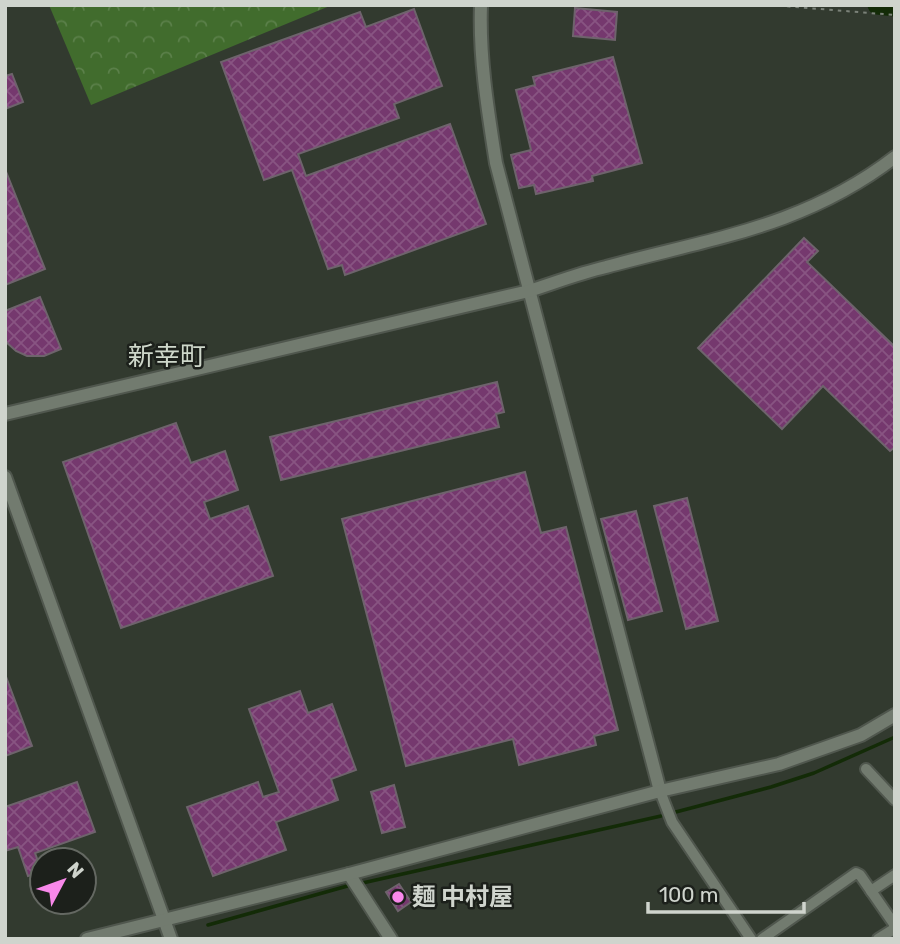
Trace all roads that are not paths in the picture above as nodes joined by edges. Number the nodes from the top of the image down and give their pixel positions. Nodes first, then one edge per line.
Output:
1 (481, 5) edge
2 (895, 157) edge
3 (528, 291) junction
4 (5, 414) edge
5 (5, 477) edge
6 (895, 715) edge
7 (866, 769) dead end
8 (660, 791) junction
9 (895, 800) edge
10 (349, 874) junction
11 (895, 875) edge
12 (871, 891) junction
13 (163, 918) junction
14 (87, 939) edge
15 (171, 939) edge
16 (391, 939) edge
17 (751, 939) edge
18 (762, 939) edge
19 (878, 939) edge

1 - 3 street
2 - 3 street
3 - 4 street
3 - 8 street
5 - 13 street
6 - 8 street
7 - 9 street
8 - 10 street
8 - 17 street
10 - 13 street
10 - 16 street
11 - 12 street
12 - 18 street
12 - 19 street
13 - 14 street
13 - 15 street

